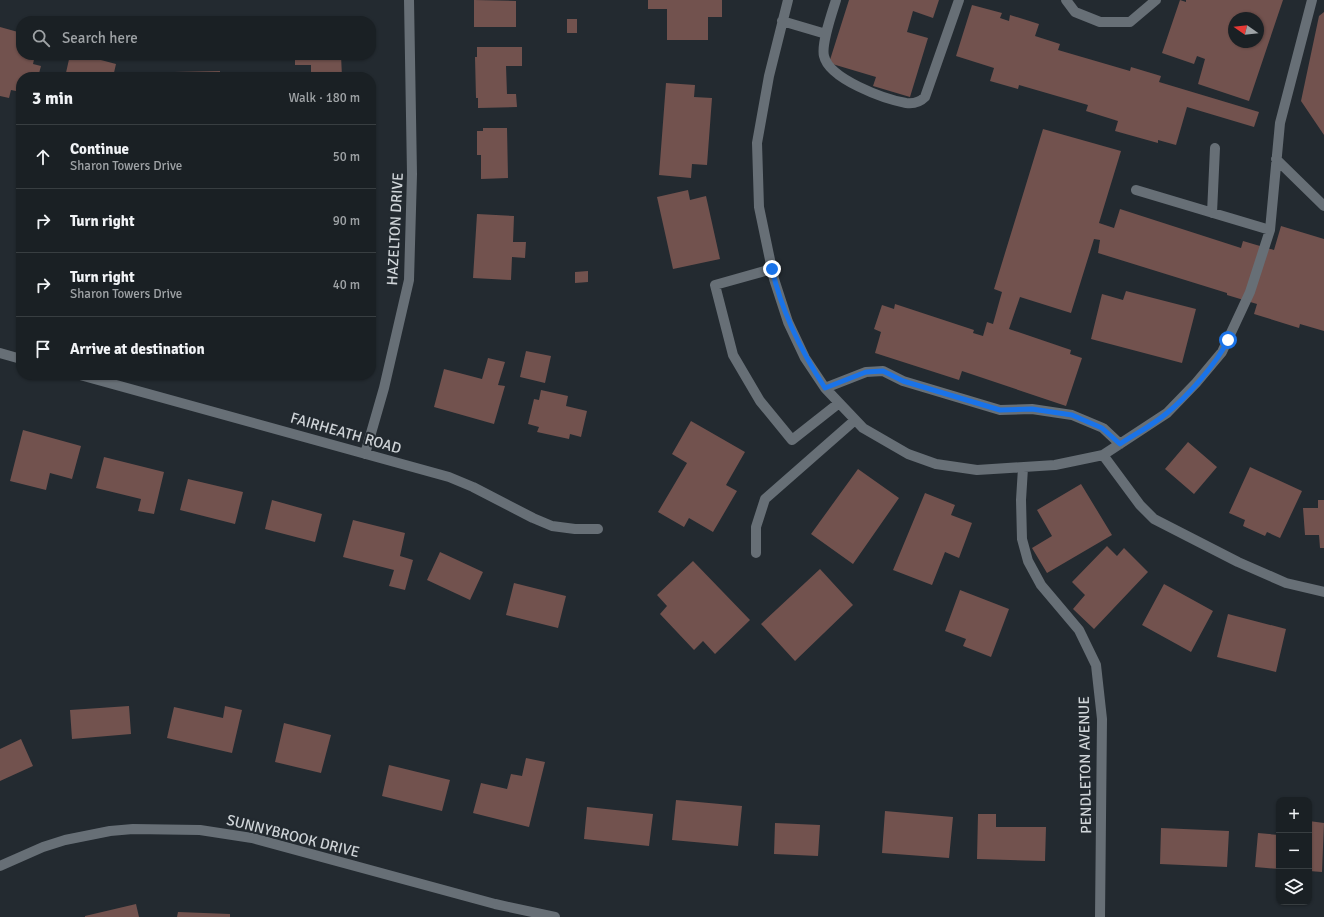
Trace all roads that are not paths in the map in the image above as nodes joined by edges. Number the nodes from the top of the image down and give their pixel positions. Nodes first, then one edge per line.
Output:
1 (409, 0) edge
2 (788, 0) edge
3 (836, 0) edge
4 (958, 0) edge
5 (1066, 0) edge
6 (1156, 0) edge
7 (1312, 0) edge
8 (782, 22) junction
9 (826, 34) junction
10 (1215, 148) dead end
11 (1276, 159) junction
12 (1136, 190) dead end
13 (1324, 206) edge
14 (1212, 213) junction
15 (1270, 230) junction
16 (772, 269) junction
17 (0, 353) edge
18 (16, 358) edge
19 (98, 380) edge
20 (825, 388) junction
21 (839, 404) junction
22 (855, 420) junction
23 (1120, 444) junction
24 (365, 454) junction
25 (1103, 455) junction
26 (1022, 468) junction
27 (598, 529) dead end
28 (756, 553) dead end
29 (1324, 592) edge
30 (0, 866) edge
31 (555, 917) edge
32 (1100, 917) edge

1 - 24 street, HAZELTON DRIVE
2 - 8 street
3 - 9 street
4 - 9 street
5 - 6 street
7 - 11 street
8 - 9 street
8 - 16 street
10 - 14 street
11 - 13 street
11 - 15 street
12 - 14 street
14 - 15 street
15 - 23 street
16 - 20 street
16 - 21 street
17 - 18 street
19 - 24 street, FAIRHEATH ROAD
20 - 21 street
20 - 23 street
21 - 22 street
22 - 26 street
22 - 28 street
23 - 25 street
24 - 27 street, FAIRHEATH ROAD
25 - 26 street
25 - 29 street
26 - 32 street, PENDLETON AVENUE
30 - 31 street, SUNNYBROOK DRIVE

